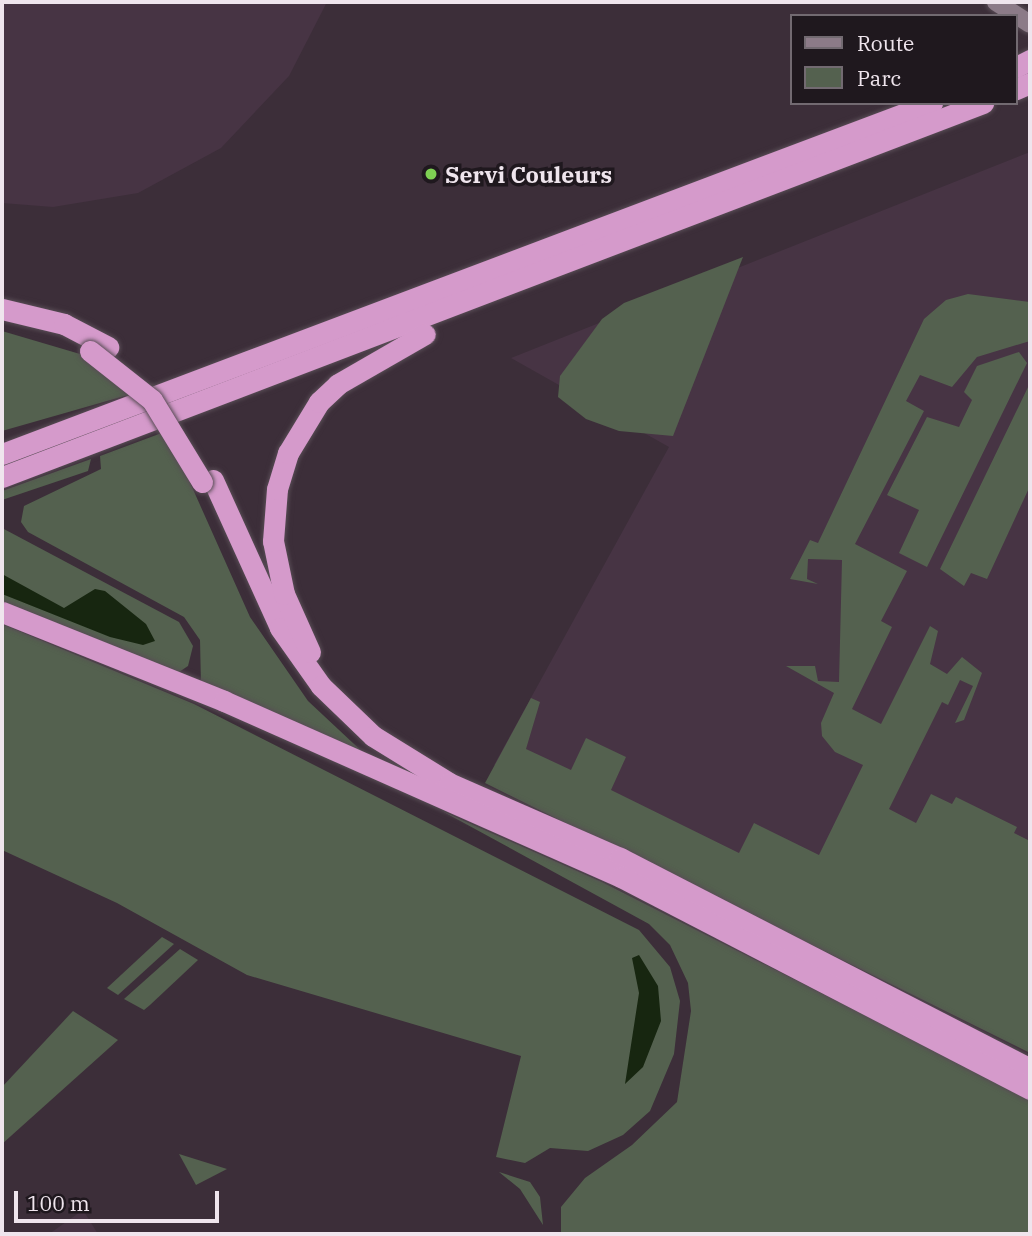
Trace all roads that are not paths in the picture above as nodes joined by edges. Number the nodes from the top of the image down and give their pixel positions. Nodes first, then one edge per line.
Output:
1 (996, 2) edge
2 (1015, 14) edge
3 (927, 105) edge
4 (979, 105) edge
5 (506, 289) junction
6 (2, 309) edge
7 (2, 321) edge
8 (99, 349) junction
9 (2, 454) edge
10 (2, 477) edge
11 (208, 481) junction
12 (2, 612) edge
13 (476, 792) junction
14 (489, 817) junction
15 (1030, 1069) edge
16 (1030, 1089) edge

1 - 2 street
3 - 9 highway
4 - 5 highway
5 - 10 highway
5 - 13 highway
6 - 8 highway
7 - 8 highway
8 - 11 highway, bridge
11 - 13 highway
11 - 14 highway
12 - 14 highway
13 - 15 highway
14 - 16 highway

